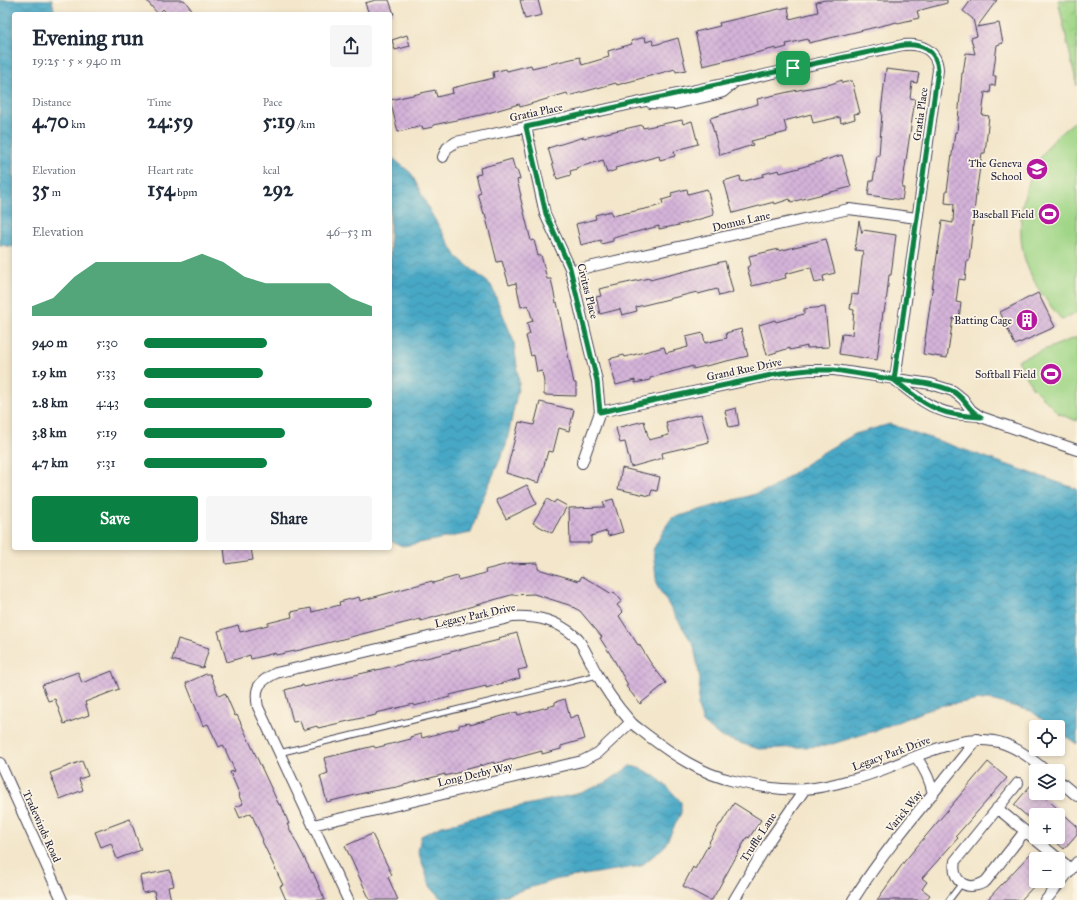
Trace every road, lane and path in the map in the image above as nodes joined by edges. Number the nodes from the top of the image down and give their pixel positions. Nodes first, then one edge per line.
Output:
1 (526, 127) junction
2 (443, 157) dead end
3 (917, 218) junction
4 (571, 271) junction
5 (894, 380) junction
6 (600, 412) junction
7 (981, 417) junction
8 (1077, 450) edge
9 (582, 463) dead end
10 (598, 675) junction
11 (631, 722) junction
12 (977, 739) junction
13 (279, 753) junction
14 (916, 757) junction
15 (0, 763) edge
16 (1038, 764) edge
17 (1018, 783) dead end
18 (1065, 786) edge
19 (805, 789) junction
20 (933, 794) junction
21 (1077, 796) edge
22 (997, 808) junction
23 (313, 825) junction
24 (1025, 831) junction
25 (1074, 866) edge
26 (962, 883) junction
27 (62, 900) edge
28 (348, 900) edge
29 (734, 900) edge
30 (853, 900) edge
31 (949, 900) edge
32 (1046, 900) edge

1 - 2 street, Gratia Place
1 - 3 street, Gratia Place
1 - 4 street, Civitas Place
3 - 4 street, Domus Lane
3 - 5 street, Gratia Place
4 - 6 street, Civitas Place
5 - 6 street, Grand Rue Drive
5 - 7 street, Grand Rue Drive
5 - 7 street, Grand Rue Drive
6 - 9 street, Civitas Place
7 - 8 street, Grand Rue Drive
10 - 11 street, Legacy Park Drive
10 - 13 lane
10 - 13 street, Legacy Park Drive
11 - 19 street, Legacy Park Drive
11 - 23 street, Long Derby Way
12 - 14 street, Legacy Park Drive
12 - 16 street, Legacy Park Drive
12 - 20 street, Varick Way
13 - 23 street, Legacy Park Drive
14 - 19 street, Legacy Park Drive
14 - 20 street
15 - 27 street, Tradewinds Road
17 - 22 street
18 - 21 street
19 - 29 street, Truffle Lane
20 - 30 street, Varick Way
22 - 24 street
22 - 26 street
23 - 28 street, Legacy Park Drive
24 - 25 street
24 - 26 street
25 - 32 street
26 - 31 lane

